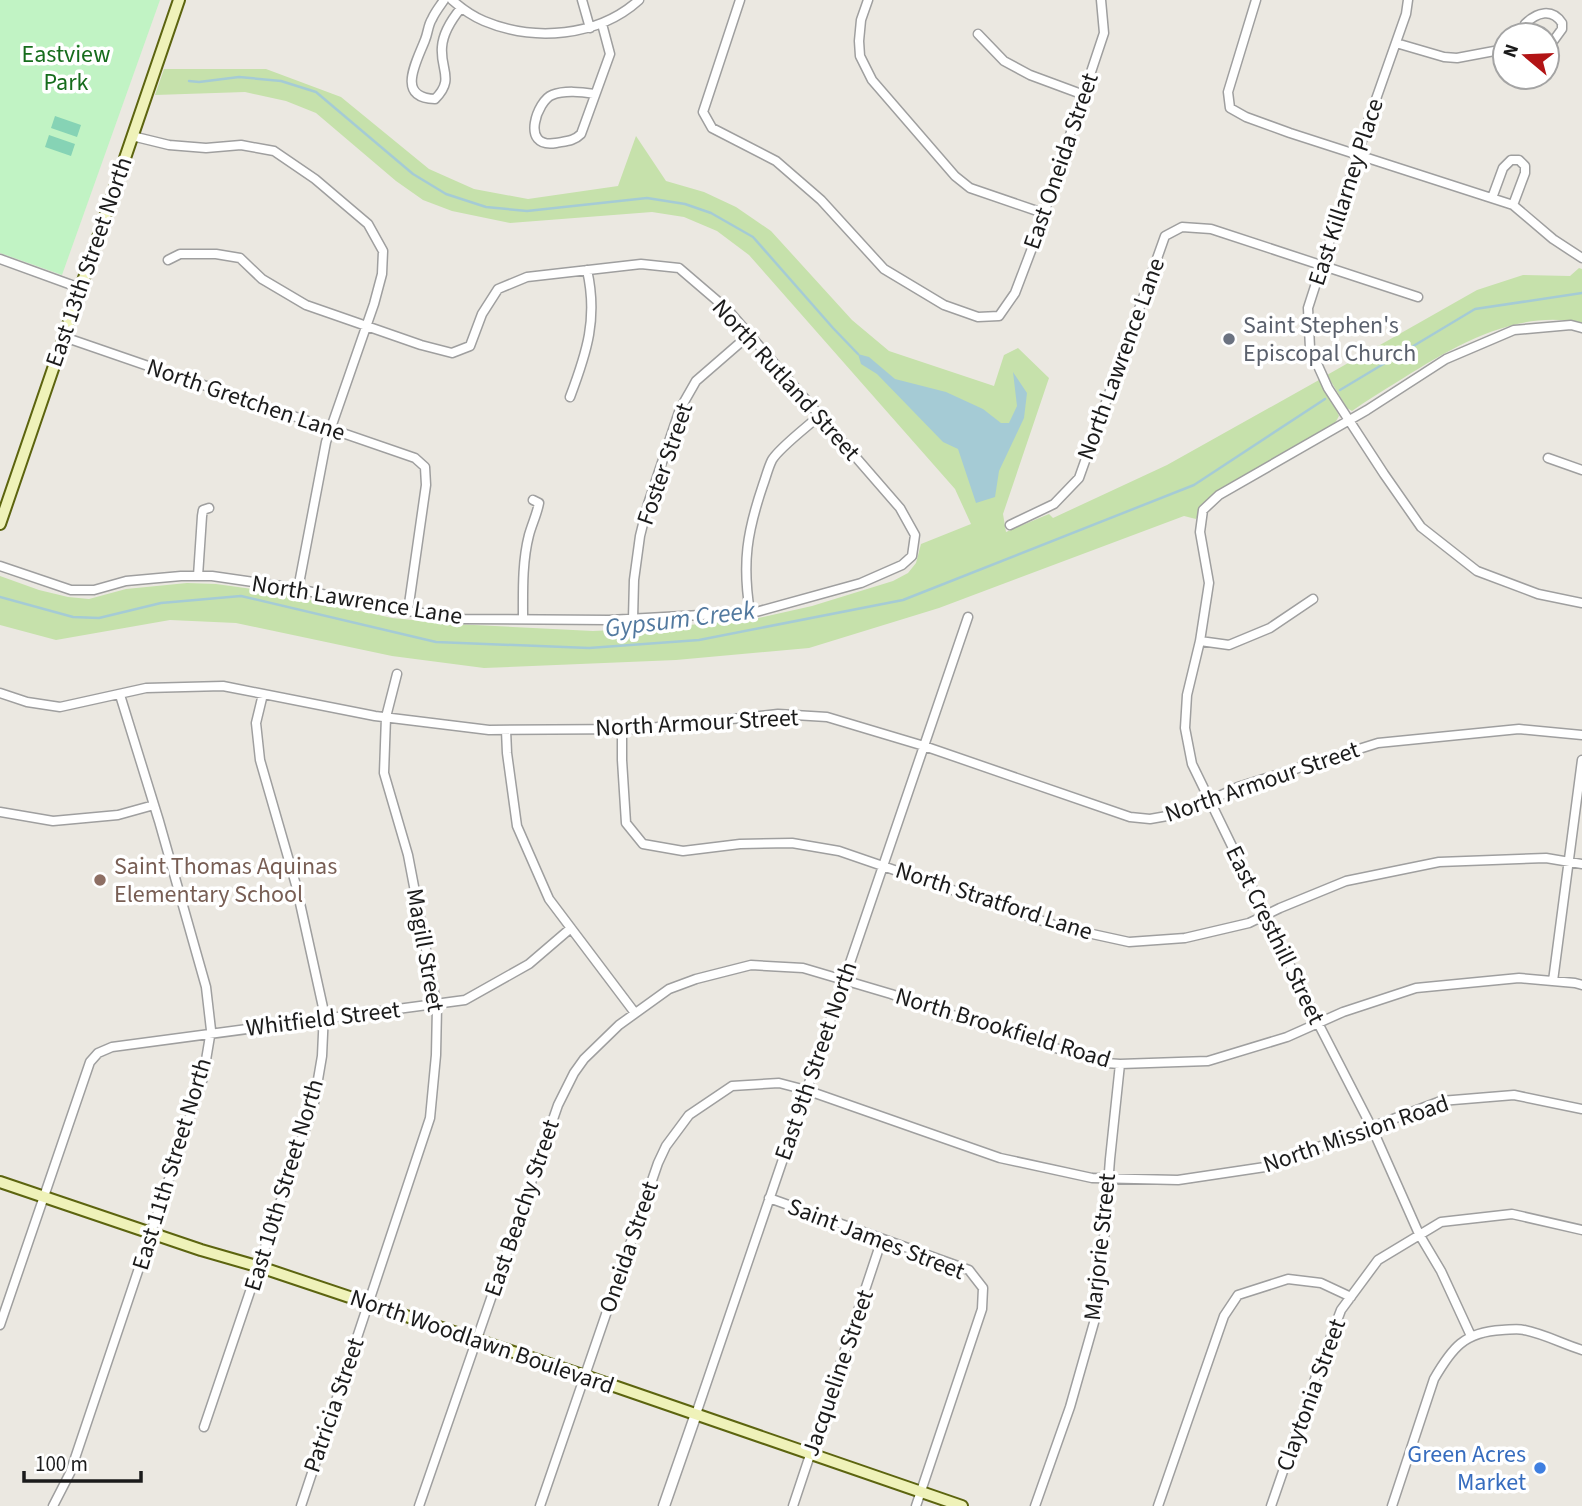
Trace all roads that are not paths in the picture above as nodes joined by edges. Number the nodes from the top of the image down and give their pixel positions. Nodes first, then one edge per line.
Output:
1 (179, 0) edge
2 (444, 0) edge
3 (452, 0) edge
4 (582, 0) edge
5 (639, 0) edge
6 (740, 0) edge
7 (868, 0) edge
8 (1101, 0) edge
9 (1256, 0) edge
10 (1408, 0) edge
11 (461, 8) junction
12 (1528, 21) edge
13 (1561, 21) edge
14 (603, 23) junction
15 (590, 28) junction
16 (978, 34) dead end
17 (1396, 43) junction
18 (1491, 52) edge
19 (595, 94) junction
20 (1084, 94) junction
21 (132, 136) junction
22 (1357, 155) junction
23 (1492, 198) junction
24 (1513, 205) junction
25 (1043, 213) junction
26 (1582, 258) edge
27 (0, 259) edge
28 (168, 260) dead end
29 (1321, 265) junction
30 (587, 270) junction
31 (80, 288) junction
32 (1418, 297) dead end
33 (367, 326) junction
34 (1582, 328) edge
35 (749, 335) junction
36 (64, 337) junction
37 (570, 397) dead end
38 (819, 416) junction
39 (1349, 420) junction
40 (331, 429) junction
41 (1548, 458) dead end
42 (1582, 470) edge
43 (533, 500) dead end
44 (209, 508) dead end
45 (0, 524) edge
46 (1010, 525) dead end
47 (913, 550) joint
48 (0, 566) edge
49 (198, 576) junction
50 (298, 589) junction
51 (1313, 599) dead end
52 (1582, 604) edge
53 (408, 611) junction
54 (750, 612) junction
55 (968, 617) dead end
56 (633, 618) junction
57 (523, 619) junction
58 (1200, 641) junction
59 (397, 674) dead end
60 (0, 692) edge
61 (263, 694) junction
62 (120, 695) junction
63 (386, 718) junction
64 (622, 729) junction
65 (506, 730) junction
66 (1582, 735) edge
67 (924, 746) junction
68 (1582, 760) edge
69 (1209, 801) junction
70 (154, 805) junction
71 (0, 811) edge
72 (1569, 862) junction
73 (1582, 864) edge
74 (884, 865) junction
75 (1265, 915) junction
76 (571, 928) junction
77 (845, 979) junction
78 (1553, 981) junction
79 (1582, 985) edge
80 (436, 1004) junction
81 (635, 1013) junction
82 (324, 1018) junction
83 (1318, 1023) junction
84 (211, 1033) junction
85 (1119, 1064) junction
86 (806, 1090) junction
87 (1582, 1109) edge
88 (1372, 1128) junction
89 (1109, 1178) junction
90 (0, 1182) edge
91 (44, 1197) junction
92 (769, 1198) junction
93 (1582, 1230) edge
94 (152, 1234) junction
95 (1419, 1234) junction
96 (882, 1239) junction
97 (260, 1267) junction
98 (1350, 1297) junction
99 (368, 1304) junction
100 (0, 1325) edge
101 (1471, 1336) junction
102 (476, 1340) junction
103 (1582, 1350) edge
104 (585, 1376) junction
105 (696, 1414) junction
106 (204, 1427) dead end
107 (811, 1454) junction
108 (921, 1492) junction
109 (53, 1506) edge
110 (301, 1506) edge
111 (419, 1506) edge
112 (540, 1506) edge
113 (664, 1506) edge
114 (793, 1506) edge
115 (916, 1506) edge
116 (962, 1506) edge
117 (1035, 1506) edge
118 (1158, 1506) edge
119 (1271, 1506) edge
120 (1392, 1506) edge

1 - 21 main road, East 13th Street North
2 - 11 street
3 - 11 street
4 - 15 street
5 - 14 street
6 - 25 street, East Oneida Street
7 - 25 street
8 - 20 street, East Oneida Street
9 - 22 street
10 - 17 street, East Killarney Place
11 - 15 street
12 - 13 street
14 - 15 street
14 - 19 street
16 - 20 street
17 - 18 street
17 - 22 street, East Killarney Place
19 - 19 street
20 - 25 street, East Oneida Street
21 - 31 main road, East 13th Street North
21 - 33 street
22 - 23 street
22 - 29 street, East Killarney Place
23 - 24 street
23 - 24 street
24 - 26 street
27 - 31 street
28 - 33 street, North Rutland Street
29 - 32 street, North Lawrence Lane
29 - 39 street, East Killarney Place
29 - 46 street, North Lawrence Lane
30 - 33 street, North Rutland Street
30 - 35 street, North Rutland Street
30 - 37 street
31 - 36 main road, East 13th Street North
33 - 40 street
34 - 39 street
35 - 38 street, North Rutland Street
35 - 56 street, Foster Street
36 - 40 street, North Gretchen Lane
36 - 45 main road, East 13th Street North
38 - 47 street, North Rutland Street
38 - 54 street
39 - 52 street
39 - 58 street, East Cresthill Street
40 - 50 street
40 - 53 street, North Gretchen Lane
41 - 42 street
43 - 57 street
44 - 49 street
47 - 54 street, North Lawrence Lane
48 - 49 street, North Lawrence Lane
49 - 50 street, North Lawrence Lane
50 - 53 street, North Lawrence Lane
51 - 58 street
53 - 57 street, North Lawrence Lane
54 - 56 street, North Lawrence Lane
55 - 67 street, East 9th Street North
56 - 57 street, North Lawrence Lane
58 - 69 street, East Cresthill Street
59 - 63 street, Magill Street
60 - 62 street, North Armour Street
61 - 62 street, North Armour Street
61 - 63 street, North Armour Street
61 - 82 street, East 10th Street North
62 - 70 street, East 11th Street North
63 - 65 street, North Armour Street
63 - 80 street, Magill Street
64 - 65 street, North Armour Street
64 - 67 street, North Armour Street
64 - 74 street, North Stratford Lane
65 - 76 street
66 - 69 street, North Armour Street
67 - 69 street, North Armour Street
67 - 74 street, East 9th Street North
68 - 72 street
69 - 75 street, East Cresthill Street
70 - 71 street
70 - 84 street, East 11th Street North
72 - 73 street, North Stratford Lane
72 - 75 street, North Stratford Lane
72 - 78 street
74 - 75 street, North Stratford Lane
74 - 77 street, East 9th Street North
75 - 83 street, East Cresthill Street
76 - 80 street, Whitfield Street
76 - 81 street
77 - 81 street, North Brookfield Road
77 - 85 street, North Brookfield Road
77 - 86 street, East 9th Street North
78 - 79 street, North Brookfield Road
78 - 83 street, North Brookfield Road
80 - 82 street, Whitfield Street
80 - 99 street, Magill Street
81 - 102 street, East Beachy Street
82 - 84 street, Whitfield Street
82 - 97 street, East 10th Street North
83 - 85 street, North Brookfield Road
83 - 88 street, East Cresthill Street
84 - 91 street, Whitfield Street
84 - 94 street, East 11th Street North
85 - 89 street, Marjorie Street
86 - 89 street, North Mission Road
86 - 92 street, East 9th Street North
86 - 104 street, Oneida Street
87 - 88 street, North Mission Road
88 - 89 street, North Mission Road
88 - 95 street, East Cresthill Street
89 - 117 street, Marjorie Street
90 - 91 main road, North Woodlawn Boulevard
91 - 94 main road, North Woodlawn Boulevard
91 - 100 street
92 - 96 street, Saint James Street
92 - 105 street, East 9th Street North
93 - 95 street, Claytonia Street
94 - 97 main road, North Woodlawn Boulevard
94 - 109 street, East 11th Street North
95 - 98 street, Claytonia Street
95 - 101 street, East Cresthill Street
96 - 107 street, Jacqueline Street
96 - 108 street, Saint James Street
97 - 99 main road, North Woodlawn Boulevard
97 - 106 street, East 10th Street North
98 - 118 street
98 - 119 street, Claytonia Street
99 - 102 main road, North Woodlawn Boulevard
99 - 110 street, Patricia Street
101 - 103 street
101 - 120 street
102 - 104 main road, North Woodlawn Boulevard
102 - 111 street, East Beachy Street
104 - 105 main road, North Woodlawn Boulevard
104 - 112 street, Oneida Street
105 - 107 main road, North Woodlawn Boulevard
105 - 113 street, East 9th Street North
107 - 108 main road, North Woodlawn Boulevard
107 - 114 street, Jacqueline Street
108 - 115 street
108 - 116 main road, North Woodlawn Boulevard

